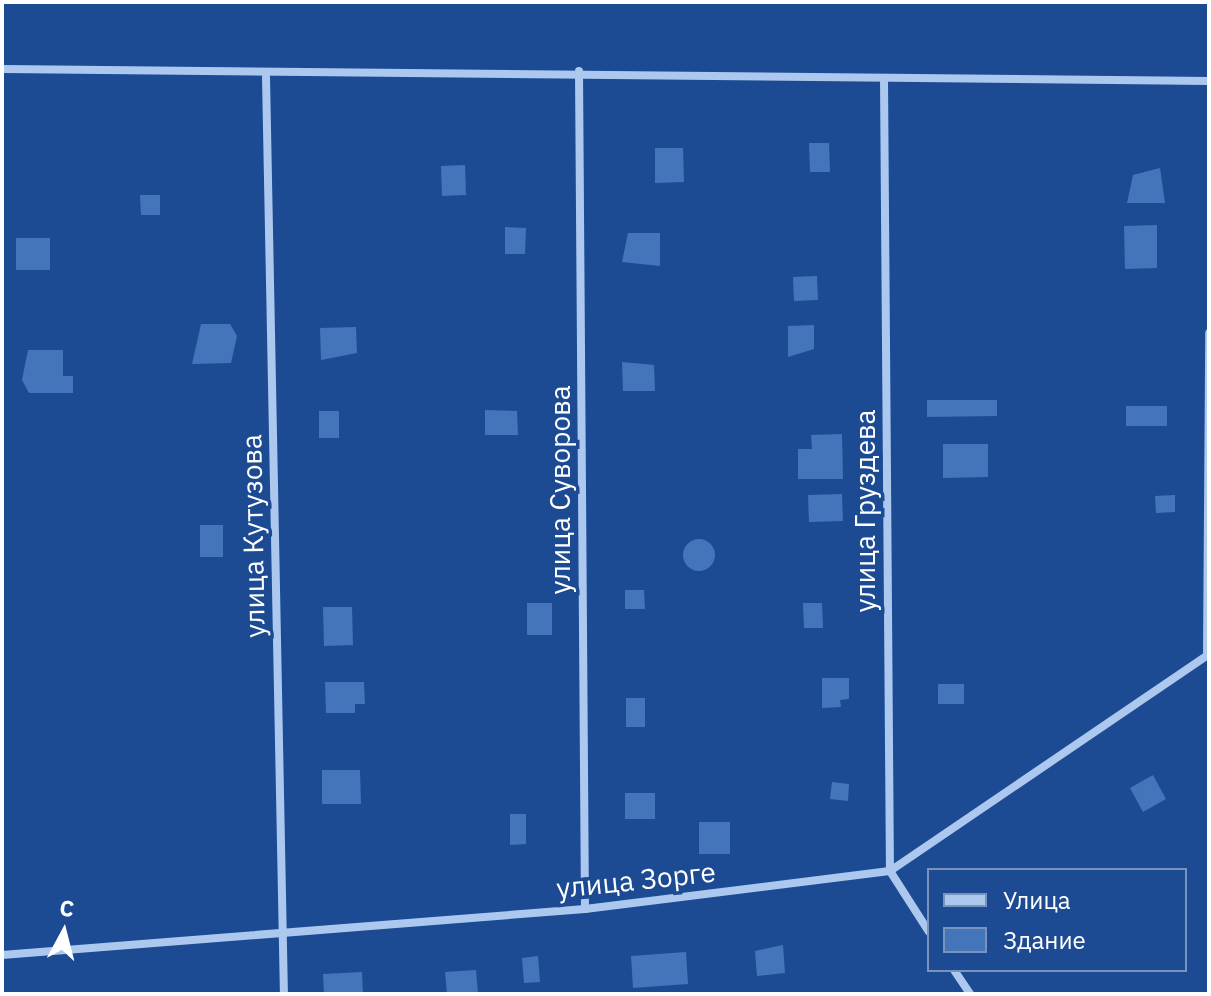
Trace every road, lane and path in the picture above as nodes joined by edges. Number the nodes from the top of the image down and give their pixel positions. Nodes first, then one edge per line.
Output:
1 (2, 69) edge
2 (579, 71) junction
3 (266, 77) junction
4 (884, 78) junction
5 (1209, 81) edge
6 (1209, 333) edge
7 (1208, 655) edge
8 (890, 871) junction
9 (585, 909) junction
10 (283, 929) junction
11 (927, 929) edge
12 (2, 955) edge
13 (955, 972) edge
14 (284, 994) edge
15 (970, 994) edge

1 - 3 street
2 - 3 street
2 - 4 street
2 - 9 street, улица Суворова
3 - 10 street, улица Кутузова
4 - 5 street
4 - 8 street, улица Груздева
6 - 7 street
7 - 8 street, улица Зорге
8 - 9 street, улица Зорге
8 - 11 street
9 - 10 street, улица Зорге
10 - 12 street, улица Зорге
10 - 14 street, улица Кутузова
13 - 15 street

